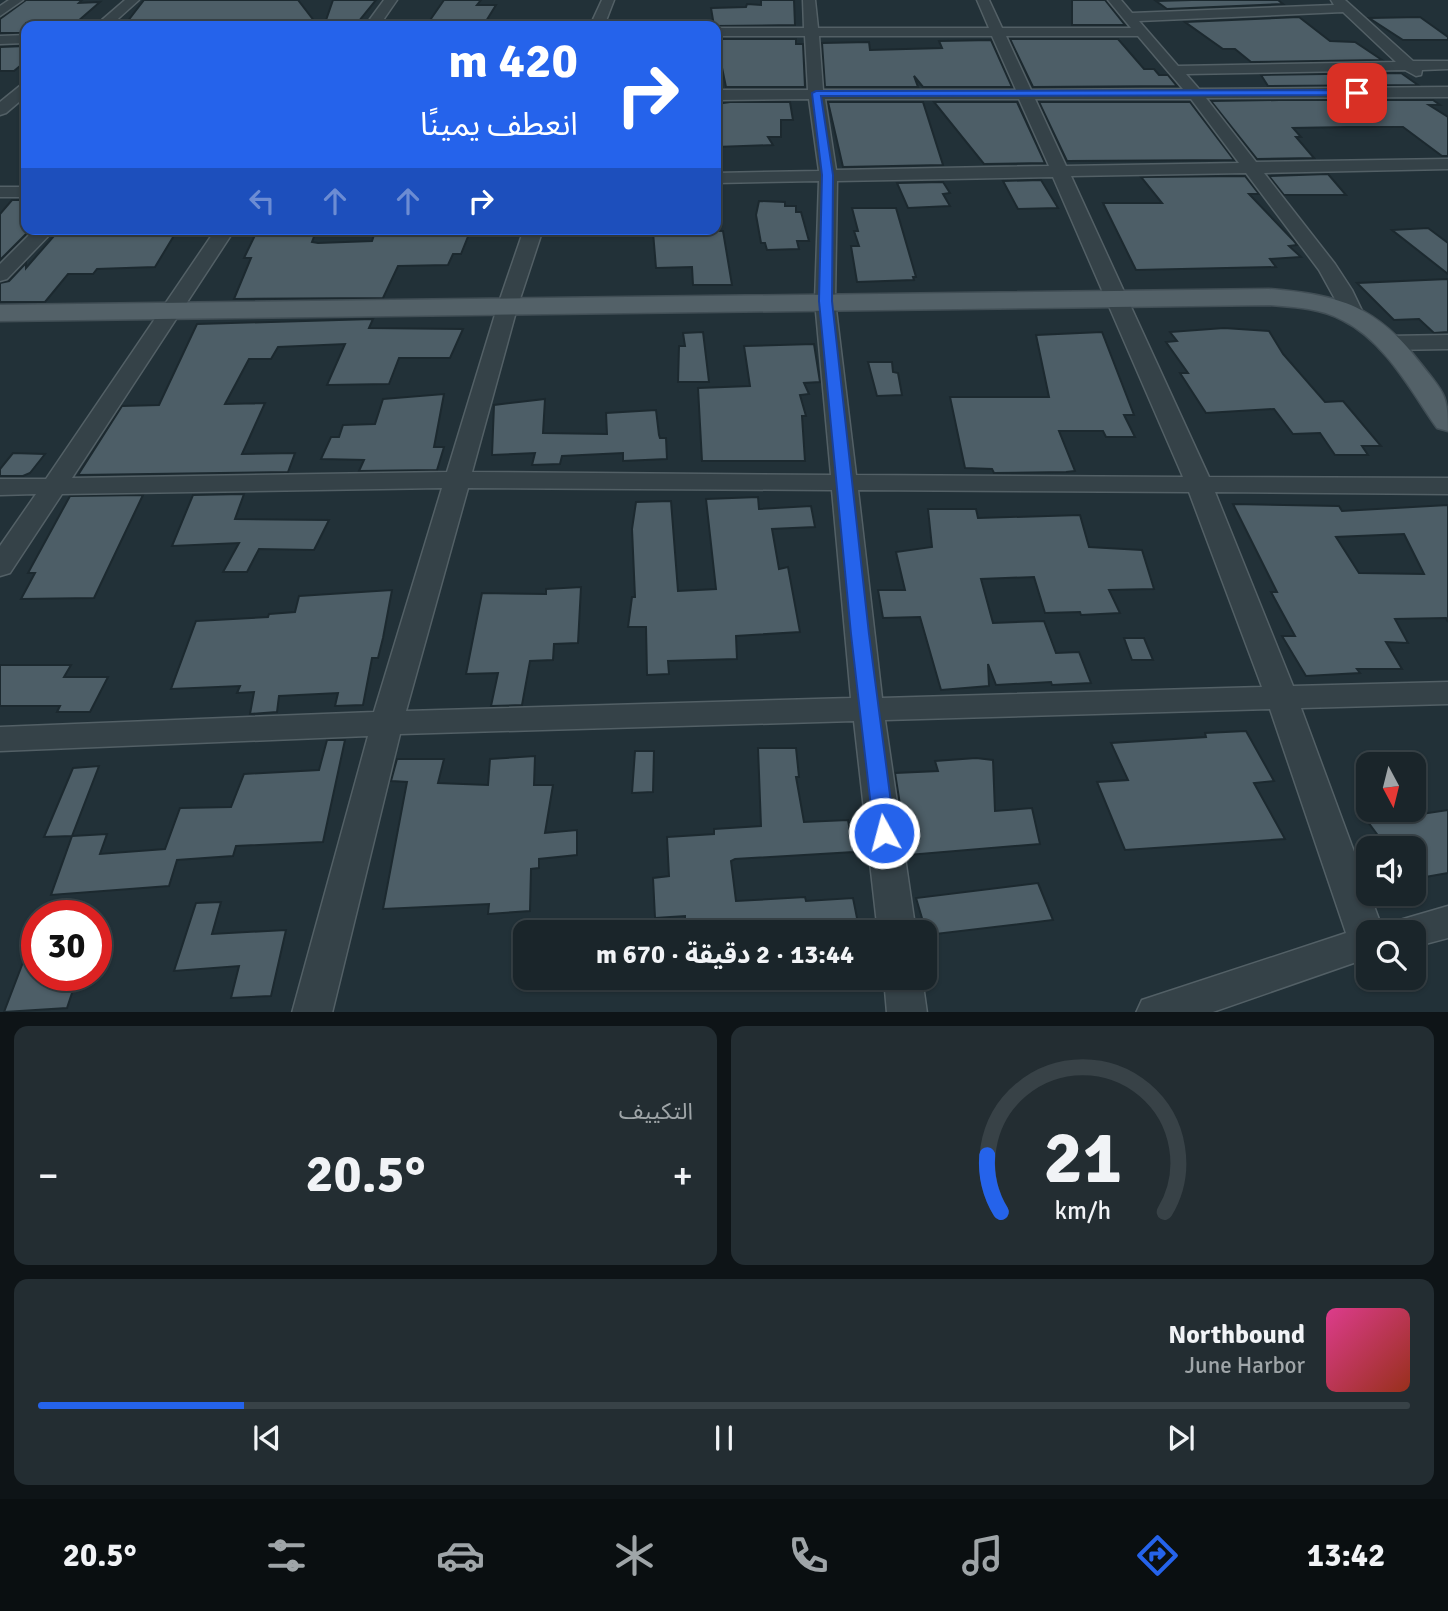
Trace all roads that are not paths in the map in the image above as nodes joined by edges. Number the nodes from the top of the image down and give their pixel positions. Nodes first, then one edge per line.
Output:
1 (17, 0) edge
2 (134, 0) edge
3 (391, 0) edge
4 (608, 0) edge
5 (809, 0) edge
6 (983, 0) edge
7 (1114, 0) edge
8 (1342, 4) edge
9 (0, 12) edge
10 (1130, 17) junction
11 (108, 21) edge
12 (376, 21) edge
13 (599, 21) edge
14 (813, 31) junction
15 (721, 32) edge
16 (995, 32) junction
17 (1142, 32) junction
18 (21, 39) edge
19 (0, 40) edge
20 (1409, 65) junction
21 (1448, 65) edge
22 (1174, 70) junction
23 (21, 92) edge
24 (816, 93) junction
25 (1022, 93) junction
26 (1195, 94) junction
27 (721, 95) edge
28 (1445, 95) edge
29 (21, 107) edge
30 (1, 108) edge
31 (1448, 164) edge
32 (1254, 169) junction
33 (1060, 172) junction
34 (828, 175) junction
35 (721, 178) edge
36 (0, 192) edge
37 (21, 192) edge
38 (40, 235) edge
39 (222, 235) edge
40 (532, 235) edge
41 (0, 275) edge
42 (1114, 296) junction
43 (825, 301) junction
44 (507, 308) junction
45 (168, 312) junction
46 (0, 313) edge
47 (1353, 315) junction
48 (1448, 342) edge
49 (1388, 343) junction
50 (1448, 422) edge
51 (457, 480) junction
52 (843, 484) junction
53 (1200, 486) junction
54 (1448, 486) edge
55 (0, 487) edge
56 (52, 487) junction
57 (0, 567) edge
58 (1448, 693) edge
59 (1282, 698) junction
60 (868, 709) junction
61 (387, 723) junction
62 (0, 739) edge
63 (895, 920) edge
64 (1360, 920) edge
65 (1448, 922) edge
66 (1426, 928) edge
67 (1356, 946) edge
68 (904, 990) edge
69 (312, 1012) edge
70 (907, 1012) edge
71 (1159, 1012) edge

1 - 9 street
2 - 11 street
3 - 12 street
4 - 13 street
5 - 14 street
6 - 16 street
7 - 10 street
8 - 10 street
8 - 20 street
10 - 17 street
14 - 15 street
14 - 16 street
14 - 24 street
16 - 17 street
16 - 25 street
17 - 22 street
18 - 19 street
20 - 21 street
20 - 22 street
20 - 28 street
22 - 26 street
23 - 30 street
24 - 25 street
24 - 27 street
24 - 34 street
25 - 26 street
25 - 33 street
26 - 28 street
26 - 32 street
29 - 30 street
31 - 32 street
32 - 33 street
32 - 47 street
33 - 34 street
33 - 42 street
34 - 35 street
34 - 43 street
36 - 37 street
38 - 41 street
39 - 45 street
40 - 44 street
42 - 43 main road
42 - 47 main road
42 - 53 street
43 - 44 main road
43 - 52 street
44 - 45 main road
44 - 51 street
45 - 46 main road
45 - 56 street
47 - 49 main road
48 - 49 street
49 - 50 main road
51 - 52 street
51 - 56 street
51 - 61 street
52 - 53 street
52 - 60 street
53 - 54 street
53 - 59 street
55 - 56 street
56 - 57 street
58 - 59 street
59 - 60 street
59 - 64 street
60 - 61 street
60 - 63 street
61 - 62 street
61 - 69 street
65 - 66 street
67 - 71 street
68 - 70 street

